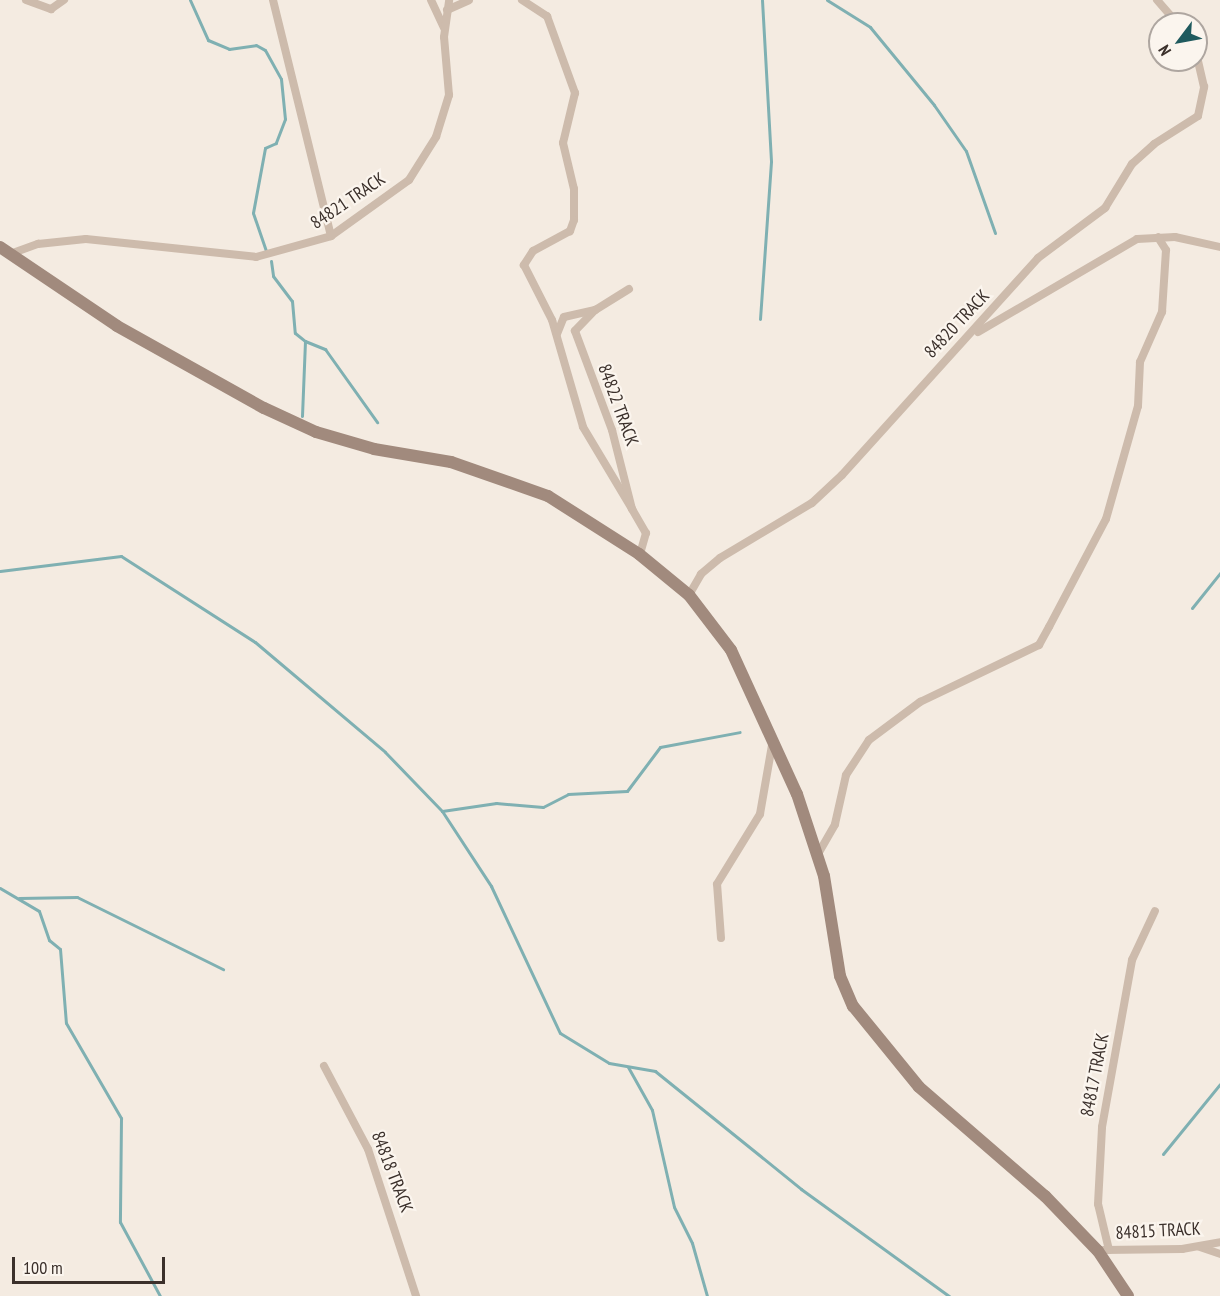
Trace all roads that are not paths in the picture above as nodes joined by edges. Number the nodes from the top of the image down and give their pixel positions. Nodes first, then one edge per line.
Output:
1 (26, 0) edge
2 (64, 0) edge
3 (273, 0) edge
4 (431, 0) edge
5 (449, 0) edge
6 (469, 0) edge
7 (522, 0) edge
8 (1157, 0) edge
9 (447, 10) junction
10 (1168, 12) edge
11 (445, 28) junction
12 (1200, 72) edge
13 (331, 236) junction
14 (1158, 237) junction
15 (1220, 247) edge
16 (5, 251) edge
17 (629, 289) dead end
18 (595, 310) junction
19 (975, 334) junction
20 (557, 335) junction
21 (632, 509) junction
22 (640, 554) junction
23 (689, 595) junction
24 (772, 745) junction
25 (818, 854) junction
26 (1155, 911) dead end
27 (721, 938) dead end
28 (324, 1066) dead end
29 (1220, 1242) edge
30 (1200, 1247) junction
31 (1103, 1250) junction
32 (1220, 1254) edge
33 (416, 1296) edge
34 (1128, 1296) edge

1 - 2 street
3 - 13 street
4 - 11 street
5 - 9 street, 84821 TRACK
6 - 9 street
7 - 20 street
8 - 10 street
9 - 11 street, 84821 TRACK
11 - 13 street, 84821 TRACK
12 - 19 street, 84820 TRACK
13 - 16 street, 84821 TRACK
14 - 15 street
14 - 19 street
14 - 25 street
16 - 22 street
17 - 18 street, 84822 TRACK
18 - 20 street
18 - 21 street, 84822 TRACK
19 - 23 street, 84820 TRACK
20 - 21 street
21 - 22 street, 84822 TRACK
22 - 23 street
23 - 24 street
24 - 25 street
24 - 27 street
25 - 31 street
26 - 31 street, 84817 TRACK
28 - 33 street, 84818 TRACK
29 - 30 street, 84815 TRACK
30 - 31 street, 84815 TRACK
30 - 32 street
31 - 34 street

